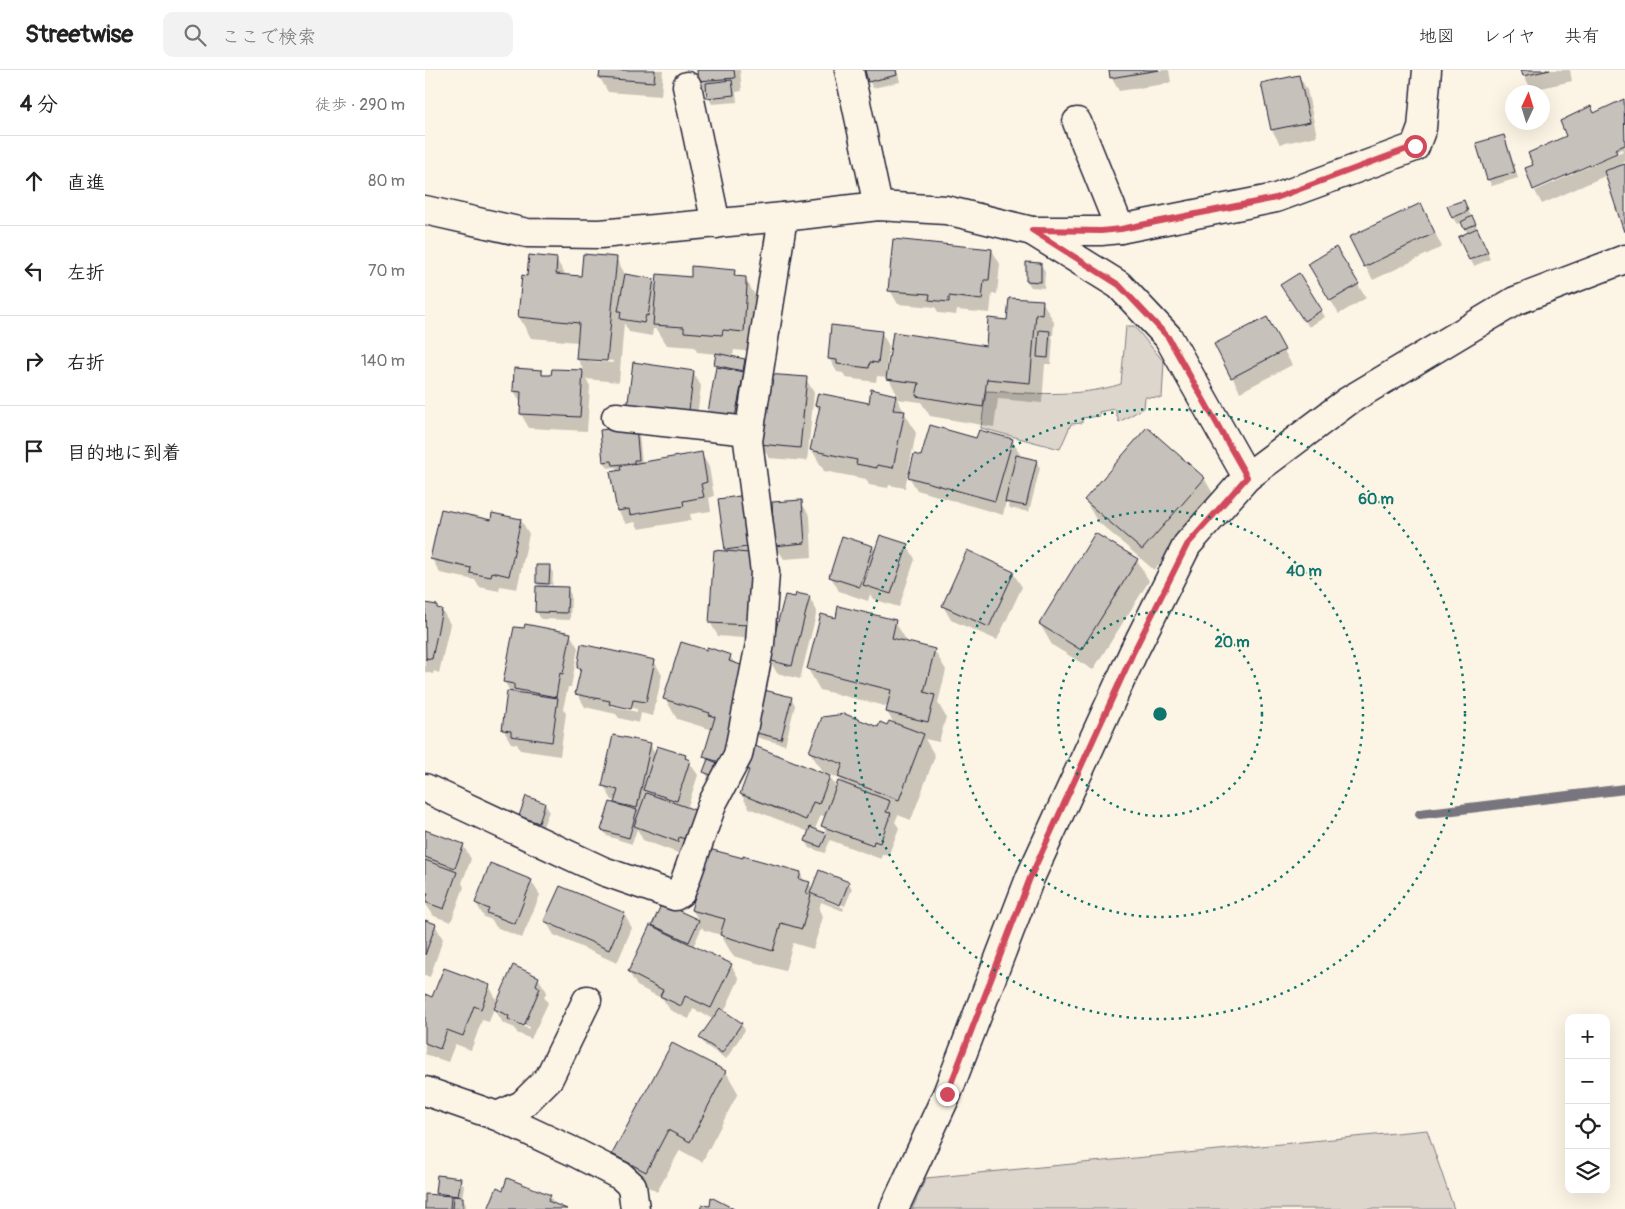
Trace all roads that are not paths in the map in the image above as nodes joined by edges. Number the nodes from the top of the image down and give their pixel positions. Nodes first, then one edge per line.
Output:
1 (849, 70) edge
2 (1427, 70) edge
3 (687, 86) dead end
4 (1077, 122) dead end
5 (878, 206) junction
6 (425, 210) edge
7 (783, 217) junction
8 (716, 224) junction
9 (1121, 229) junction
10 (1032, 230) junction
11 (1625, 259) edge
12 (616, 417) dead end
13 (749, 431) junction
14 (1247, 477) junction
15 (425, 788) edge
16 (587, 1000) dead end
17 (425, 1091) edge
18 (497, 1116) junction
19 (635, 1209) edge
20 (894, 1209) edge

1 - 5 street
2 - 9 street
3 - 8 street
4 - 9 street
5 - 7 street
5 - 10 street
6 - 8 street
7 - 8 street
7 - 13 street
9 - 10 street
10 - 14 street
11 - 14 street
12 - 13 street
13 - 15 street
14 - 20 street
16 - 18 street
17 - 18 street
18 - 19 street

